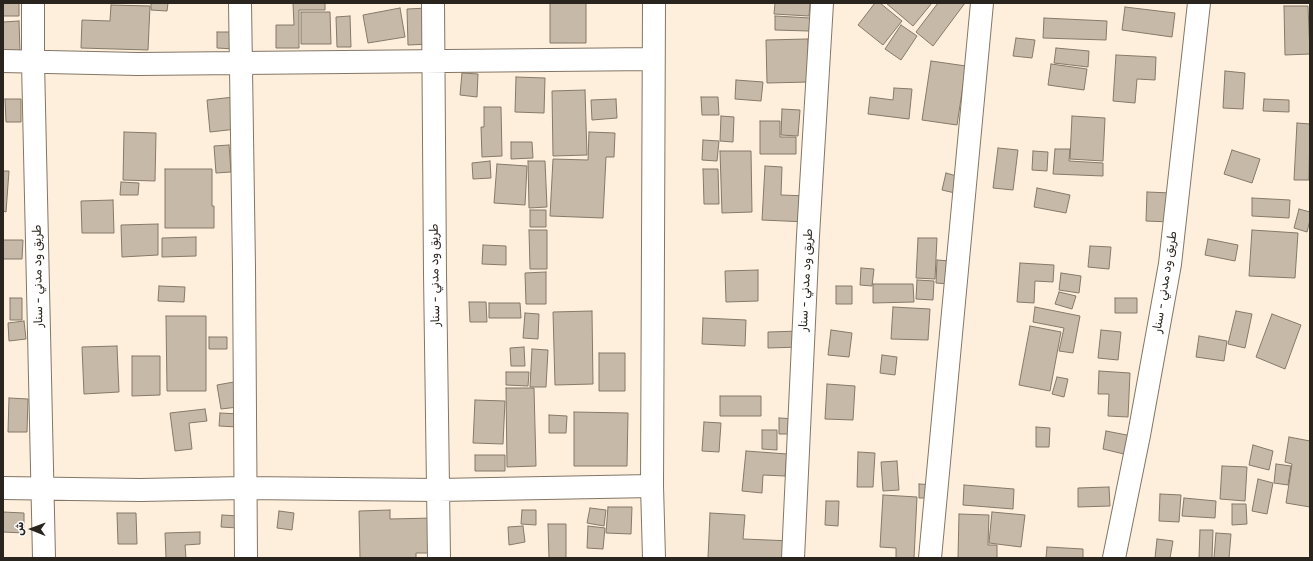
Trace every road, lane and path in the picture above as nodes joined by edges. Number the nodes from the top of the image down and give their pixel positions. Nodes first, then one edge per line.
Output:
1 (33, 3) edge
2 (240, 3) edge
3 (433, 3) edge
4 (654, 3) edge
5 (822, 3) edge
6 (982, 3) edge
7 (1199, 3) edge
8 (653, 58) junction
9 (3, 61) edge
10 (433, 61) junction
11 (33, 62) junction
12 (241, 64) junction
13 (652, 486) junction
14 (3, 488) edge
15 (246, 488) junction
16 (43, 490) junction
17 (438, 490) junction
18 (44, 558) edge
19 (246, 558) edge
20 (439, 558) edge
21 (654, 558) edge
22 (793, 558) edge
23 (930, 558) edge
24 (1114, 558) edge

1 - 11 street, طريق ود مدني - سنار
2 - 12 street
3 - 10 street, طريق ود مدني - سنار
4 - 8 street
5 - 22 street, طريق ود مدني - سنار
6 - 23 street
7 - 24 street, طريق ود مدني - سنار
8 - 10 street
8 - 13 street
9 - 11 street
10 - 12 street
10 - 17 street, طريق ود مدني - سنار
11 - 12 street
11 - 16 street, طريق ود مدني - سنار
12 - 15 street
13 - 17 street
13 - 21 street
14 - 16 street
15 - 16 street
15 - 17 street
15 - 19 street
16 - 18 street, طريق ود مدني - سنار
17 - 20 street, طريق ود مدني - سنار

